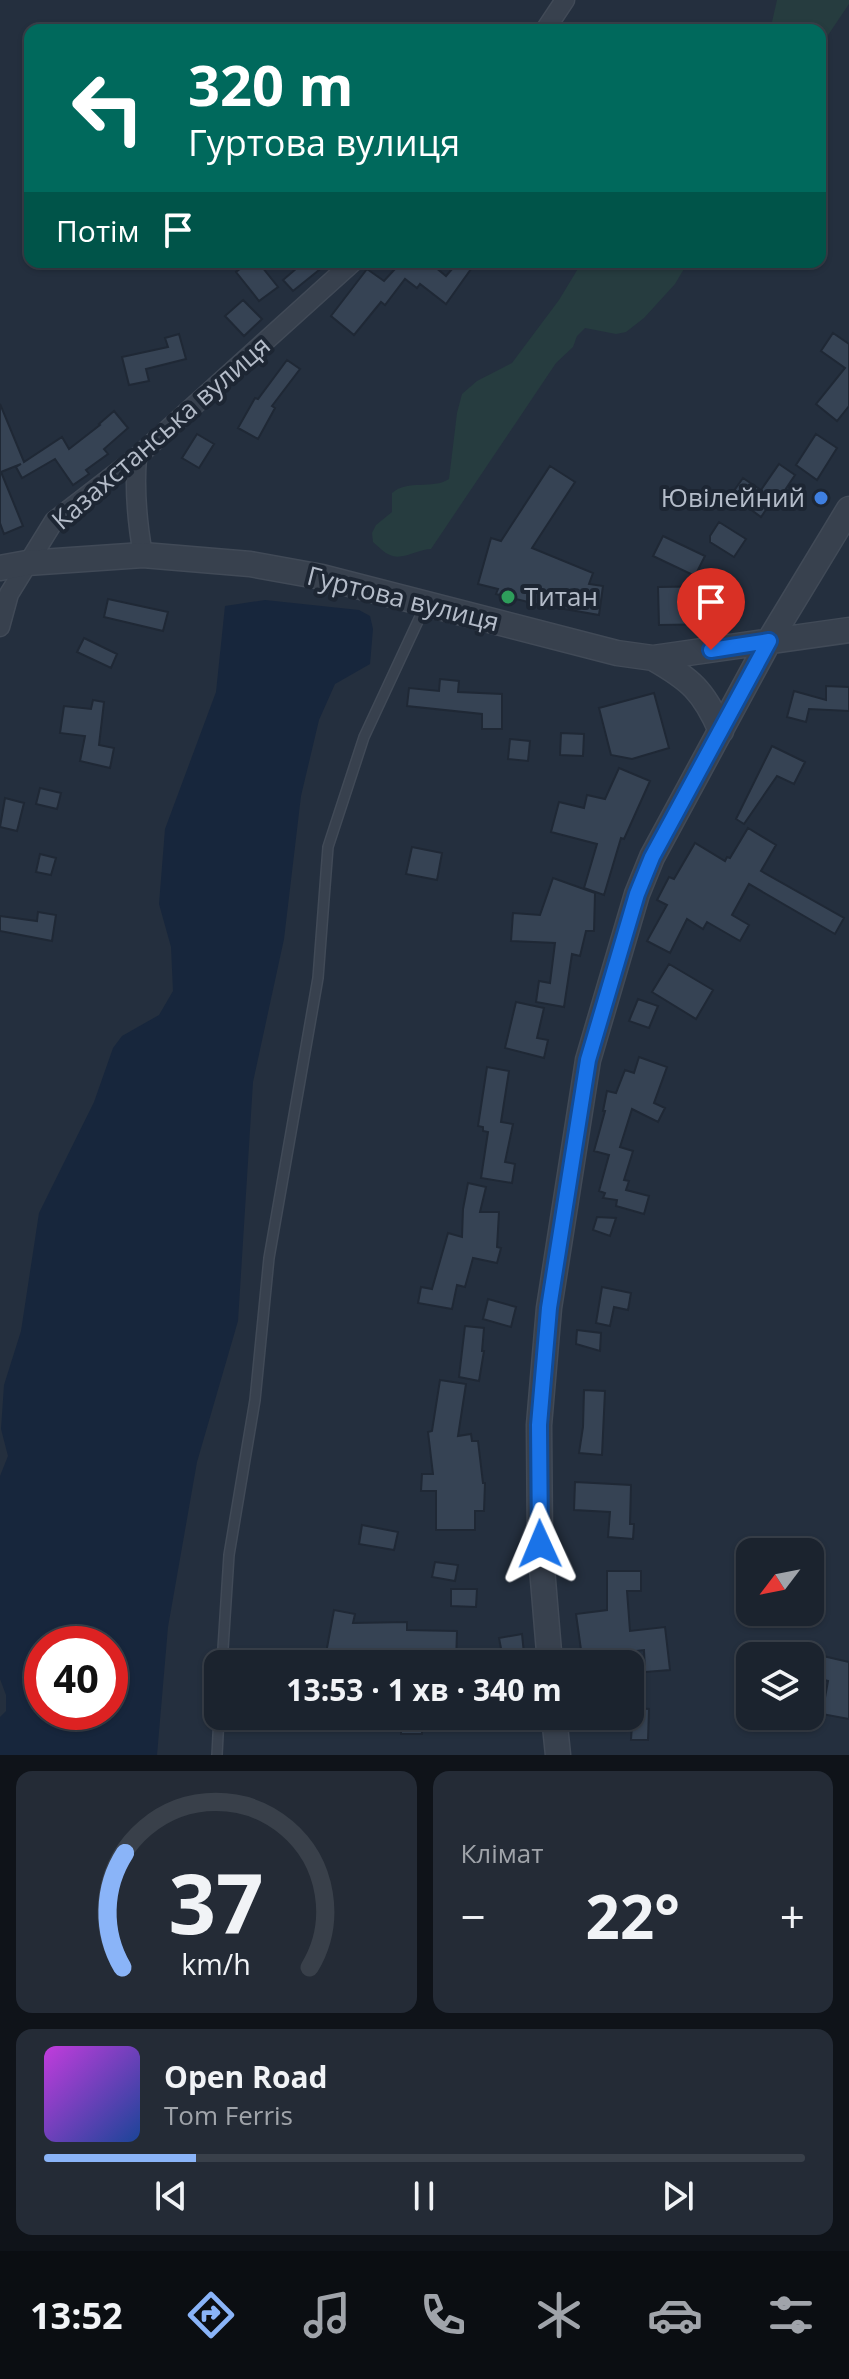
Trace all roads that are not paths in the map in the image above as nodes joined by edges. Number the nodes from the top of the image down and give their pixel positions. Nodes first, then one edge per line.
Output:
1 (565, 0) edge
2 (549, 24) edge
3 (347, 268) edge
4 (137, 457) junction
5 (849, 509) edge
6 (143, 555) junction
7 (27, 563) junction
8 (0, 568) edge
9 (426, 603) junction
10 (0, 627) edge
11 (849, 630) edge
12 (769, 641) junction
13 (653, 658) junction
14 (721, 731) junction
15 (223, 1650) edge
16 (549, 1650) edge
17 (218, 1730) edge
18 (555, 1730) edge
19 (217, 1755) edge
20 (558, 1755) edge

1 - 2 street
3 - 4 street, Казахстанська вулиця
4 - 6 street
4 - 7 street, Казахстанська вулиця
5 - 12 street
6 - 7 street, Гуртова вулиця
6 - 9 street, Гуртова вулиця
7 - 8 street, Гуртова вулиця
7 - 10 street, Казахстанська вулиця
9 - 13 street, Гуртова вулиця
9 - 15 lane
11 - 12 street, Гуртова вулиця
12 - 13 street, Гуртова вулиця
12 - 14 street
13 - 14 street
14 - 16 street
17 - 19 lane
18 - 20 street

